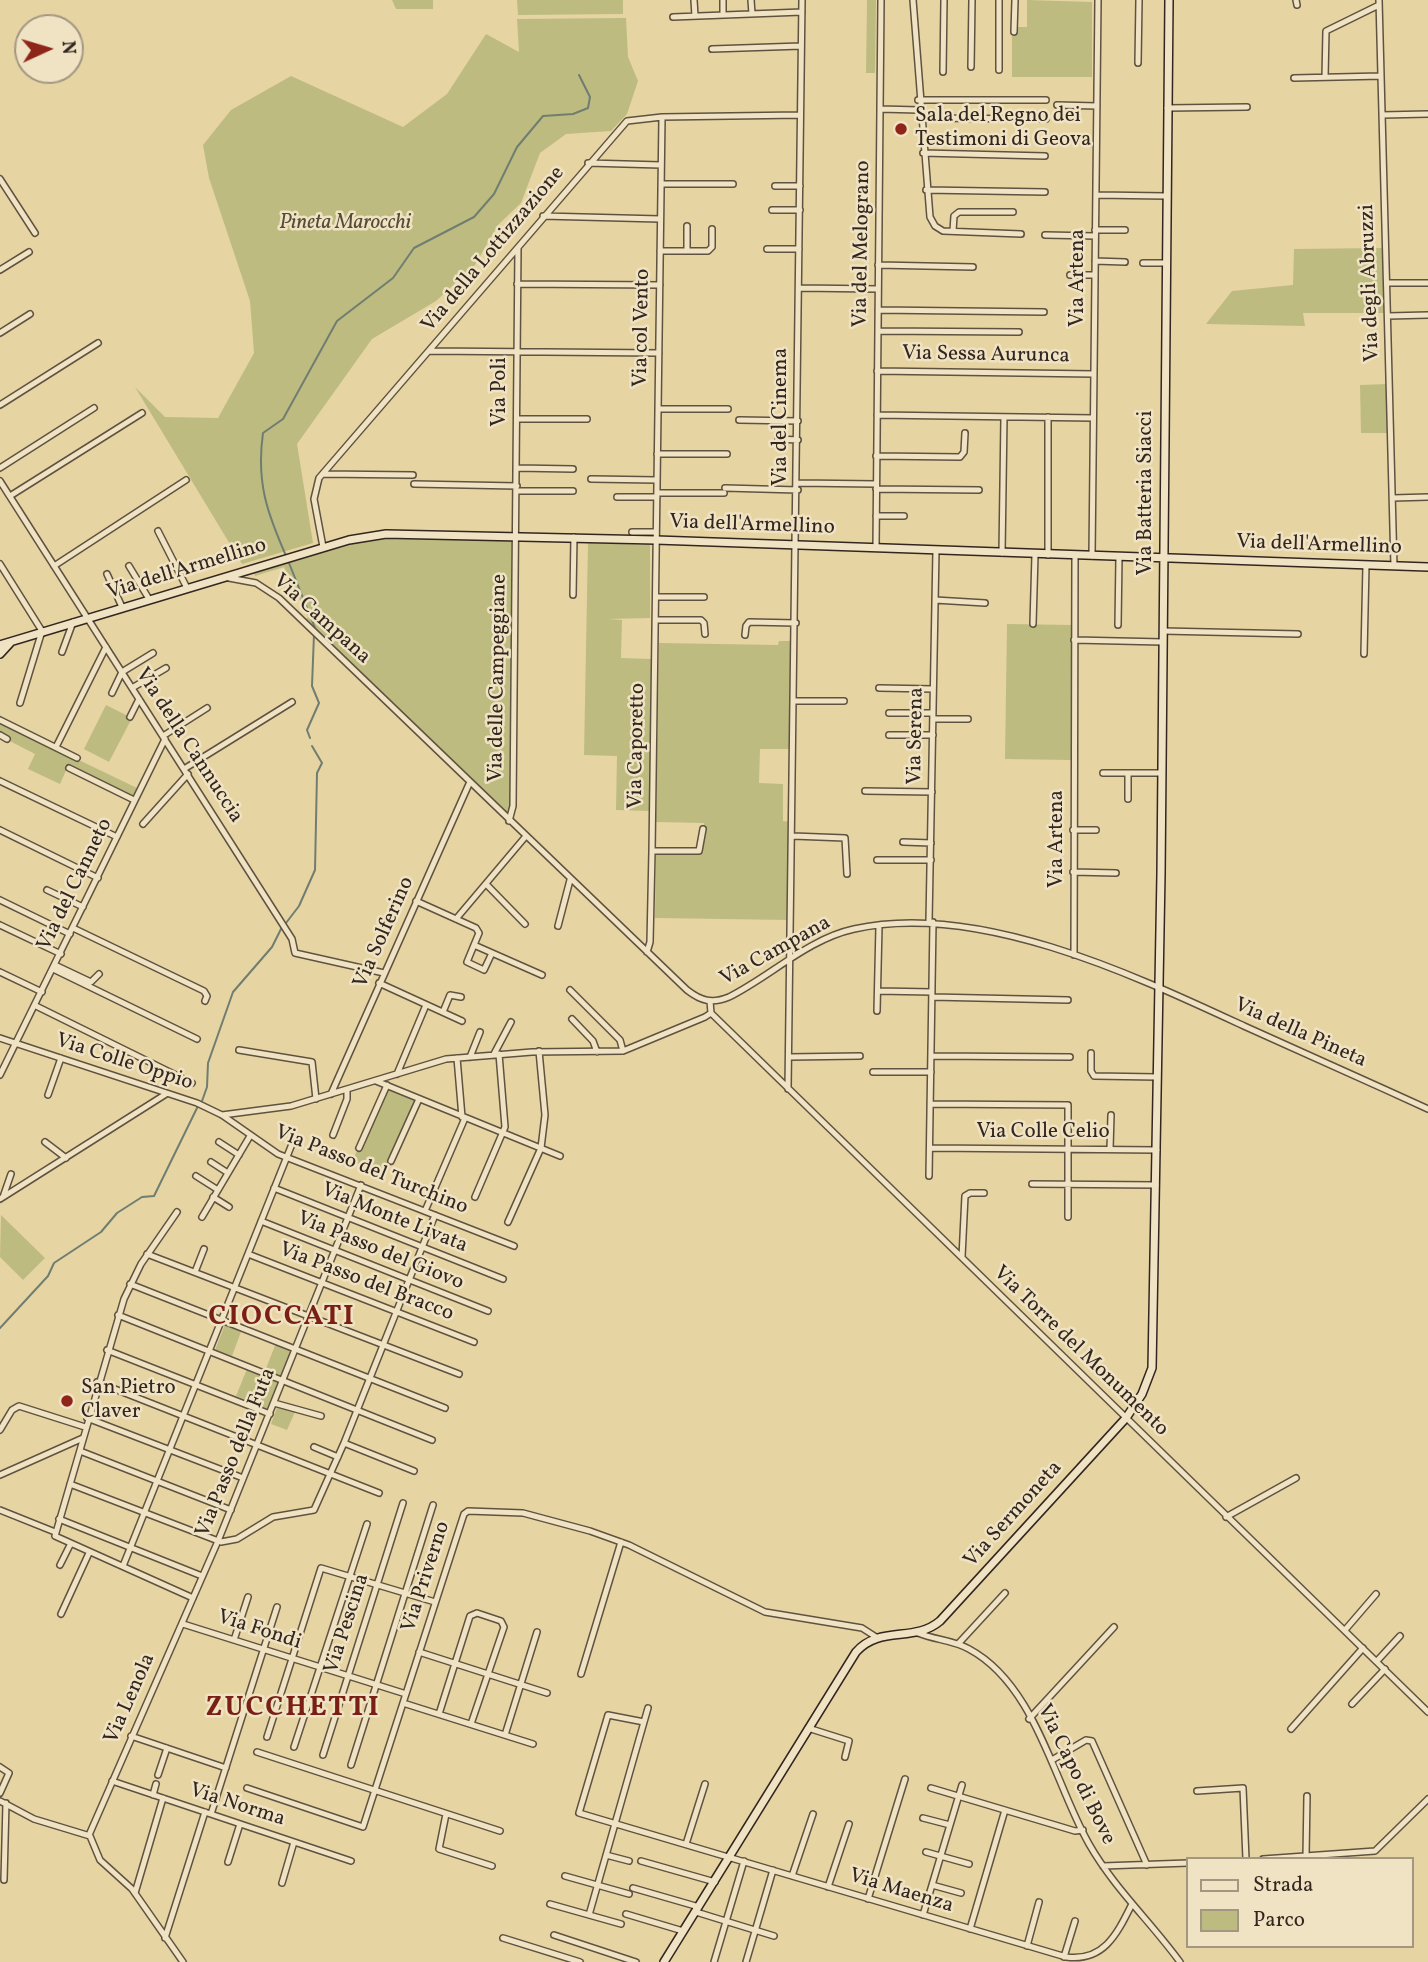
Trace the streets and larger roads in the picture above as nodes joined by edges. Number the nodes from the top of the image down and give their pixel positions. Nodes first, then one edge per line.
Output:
1 (694, 0) edge
2 (723, 0) edge
3 (751, 0) edge
4 (802, 0) edge
5 (881, 0) edge
6 (913, 0) edge
7 (944, 0) edge
8 (972, 0) edge
9 (999, 0) edge
10 (1015, 0) edge
11 (1098, 0) edge
12 (1139, 0) edge
13 (1169, 0) edge
14 (1379, 2) edge
15 (802, 12) junction
16 (752, 14) junction
17 (723, 15) junction
18 (695, 16) junction
19 (673, 17) dead end
20 (1014, 32) dead end
21 (801, 46) junction
22 (712, 49) dead end
23 (1138, 63) dead end
24 (971, 67) dead end
25 (999, 71) dead end
26 (943, 72) dead end
27 (1381, 76) junction
28 (1325, 77) junction
29 (1294, 78) dead end
30 (918, 100) junction
31 (1046, 100) dead end
32 (1057, 105) dead end
33 (1097, 106) junction
34 (1247, 107) dead end
35 (1167, 108) junction
36 (880, 109) junction
37 (919, 110) junction
38 (1428, 114) edge
39 (800, 115) junction
40 (1382, 115) junction
41 (662, 117) junction
42 (920, 118) junction
43 (1046, 119) dead end
44 (923, 153) junction
45 (1045, 156) dead end
46 (588, 163) junction
47 (661, 165) junction
48 (0, 179) edge
49 (661, 184) junction
50 (733, 184) dead end
51 (775, 186) dead end
52 (800, 186) junction
53 (926, 190) junction
54 (1045, 192) dead end
55 (1096, 195) junction
56 (1166, 196) junction
57 (772, 210) dead end
58 (800, 210) junction
59 (1013, 212) dead end
60 (543, 216) junction
61 (660, 219) junction
62 (687, 226) dead end
63 (712, 229) dead end
64 (1125, 230) dead end
65 (953, 231) junction
66 (35, 233) dead end
67 (1095, 233) junction
68 (1021, 234) dead end
69 (1045, 235) dead end
70 (518, 248) junction
71 (767, 249) dead end
72 (799, 249) junction
73 (660, 251) junction
74 (687, 251) junction
75 (29, 252) dead end
76 (1095, 261) junction
77 (1125, 262) dead end
78 (1143, 263) dead end
79 (1166, 263) junction
80 (878, 265) junction
81 (973, 267) dead end
82 (0, 270) edge
83 (1070, 275) dead end
84 (1095, 275) junction
85 (1387, 283) junction
86 (1428, 283) edge
87 (517, 284) junction
88 (660, 285) junction
89 (799, 288) junction
90 (878, 289) junction
91 (878, 310) junction
92 (1044, 312) dead end
93 (30, 314) dead end
94 (1428, 315) edge
95 (1388, 316) junction
96 (877, 331) junction
97 (1019, 332) dead end
98 (0, 333) edge
99 (99, 343) dead end
100 (429, 351) junction
101 (517, 352) junction
102 (659, 353) junction
103 (877, 371) junction
104 (1094, 374) junction
105 (0, 405) edge
106 (94, 408) dead end
107 (658, 409) junction
108 (728, 409) dead end
109 (142, 413) dead end
110 (877, 415) junction
111 (1004, 417) junction
112 (1048, 417) junction
113 (1093, 418) junction
114 (517, 419) junction
115 (587, 419) dead end
116 (739, 420) dead end
117 (798, 421) junction
118 (965, 433) dead end
119 (778, 439) dead end
120 (798, 440) junction
121 (657, 454) junction
122 (727, 454) dead end
123 (876, 456) junction
124 (0, 468) edge
125 (517, 468) junction
126 (573, 469) dead end
127 (323, 474) junction
128 (413, 475) dead end
129 (591, 479) dead end
130 (186, 480) dead end
131 (657, 480) junction
132 (0, 481) edge
133 (414, 484) dead end
134 (798, 486) junction
135 (876, 487) junction
136 (517, 488) junction
137 (979, 490) dead end
138 (573, 491) dead end
139 (657, 495) junction
140 (10, 496) junction
141 (617, 497) dead end
142 (1428, 497) edge
143 (1393, 498) junction
144 (876, 516) junction
145 (904, 516) dead end
146 (158, 531) dead end
147 (632, 532) dead end
148 (517, 536) junction
149 (656, 536) junction
150 (576, 538) junction
151 (797, 546) junction
152 (323, 547) junction
153 (876, 548) junction
154 (936, 550) junction
155 (1002, 553) junction
156 (1035, 555) junction
157 (1048, 555) junction
158 (1075, 556) junction
159 (1092, 556) junction
160 (1119, 556) junction
161 (1163, 557) junction
162 (0, 564) edge
163 (1366, 565) junction
164 (54, 566) junction
165 (129, 566) dead end
166 (1394, 566) junction
167 (1428, 567) edge
168 (107, 574) dead end
169 (223, 577) junction
170 (187, 588) junction
171 (575, 592) dead end
172 (656, 597) junction
173 (704, 597) dead end
174 (149, 600) junction
175 (935, 600) junction
176 (985, 603) dead end
177 (122, 607) junction
178 (87, 618) junction
179 (656, 620) junction
180 (73, 622) junction
181 (796, 623) junction
182 (1034, 624) dead end
183 (1118, 625) dead end
184 (42, 631) junction
185 (1163, 631) junction
186 (705, 634) dead end
187 (1298, 634) dead end
188 (745, 635) dead end
189 (1074, 640) junction
190 (12, 642) junction
191 (1163, 642) junction
192 (0, 645) edge
193 (106, 647) junction
194 (62, 652) dead end
195 (153, 653) dead end
196 (0, 654) edge
197 (1364, 654) dead end
198 (166, 668) dead end
199 (122, 672) junction
200 (132, 688) junction
201 (879, 688) dead end
202 (933, 689) junction
203 (112, 693) dead end
204 (139, 699) junction
205 (795, 701) junction
206 (844, 701) dead end
207 (292, 702) dead end
208 (20, 703) dead end
209 (207, 708) dead end
210 (889, 713) dead end
211 (933, 716) junction
212 (130, 717) dead end
213 (968, 719) dead end
214 (0, 720) edge
215 (0, 735) edge
216 (889, 735) dead end
217 (933, 735) junction
218 (8, 738) dead end
219 (164, 738) junction
220 (56, 747) junction
221 (77, 758) dead end
222 (69, 768) dead end
223 (186, 772) junction
224 (1103, 773) dead end
225 (1162, 773) junction
226 (1128, 774) junction
227 (0, 781) edge
228 (469, 784) junction
229 (865, 791) dead end
230 (932, 792) junction
231 (1128, 799) dead end
232 (134, 800) junction
233 (509, 821) junction
234 (144, 824) dead end
235 (703, 829) dead end
236 (0, 830) edge
237 (1073, 830) junction
238 (1096, 830) dead end
239 (526, 836) junction
240 (793, 836) junction
241 (117, 837) junction
242 (903, 842) dead end
243 (931, 843) junction
244 (652, 851) junction
245 (877, 860) dead end
246 (931, 860) junction
247 (1073, 872) junction
248 (1116, 873) dead end
249 (847, 874) dead end
250 (97, 878) junction
251 (570, 880) junction
252 (486, 884) junction
253 (47, 890) dead end
254 (0, 900) edge
255 (416, 901) junction
256 (83, 907) junction
257 (456, 919) junction
258 (931, 922) junction
259 (526, 924) dead end
260 (0, 925) edge
261 (558, 926) dead end
262 (879, 926) junction
263 (73, 928) junction
264 (70, 934) junction
265 (474, 945) junction
266 (647, 952) junction
267 (492, 953) junction
268 (61, 954) junction
269 (1074, 955) junction
270 (792, 960) junction
271 (54, 967) junction
272 (0, 972) edge
273 (384, 972) junction
274 (99, 974) dead end
275 (542, 975) dead end
276 (379, 983) junction
277 (1159, 987) junction
278 (570, 990) dead end
279 (878, 991) junction
280 (42, 992) junction
281 (932, 994) junction
282 (461, 998) dead end
283 (1068, 1000) dead end
284 (205, 1001) dead end
285 (710, 1001) junction
286 (426, 1005) junction
287 (36, 1006) junction
288 (877, 1011) dead end
289 (443, 1012) junction
290 (711, 1013) junction
291 (572, 1019) dead end
292 (463, 1021) dead end
293 (511, 1022) dead end
294 (480, 1032) dead end
295 (0, 1038) edge
296 (197, 1039) dead end
297 (15, 1043) junction
298 (239, 1050) dead end
299 (539, 1051) junction
300 (623, 1051) junction
301 (597, 1052) junction
302 (1091, 1053) dead end
303 (496, 1054) junction
304 (860, 1056) dead end
305 (931, 1056) junction
306 (470, 1057) junction
307 (789, 1057) junction
308 (1070, 1057) dead end
309 (61, 1058) junction
310 (457, 1058) junction
311 (873, 1072) dead end
312 (931, 1072) junction
313 (397, 1074) junction
314 (0, 1075) edge
315 (1157, 1077) junction
316 (376, 1081) junction
317 (192, 1083) dead end
318 (387, 1085) junction
319 (788, 1089) junction
320 (347, 1090) junction
321 (166, 1093) junction
322 (331, 1095) junction
323 (48, 1096) dead end
324 (316, 1099) junction
325 (419, 1099) junction
326 (930, 1104) junction
327 (1428, 1109) edge
328 (222, 1115) junction
329 (1111, 1115) dead end
330 (463, 1117) junction
331 (503, 1133) junction
332 (333, 1135) dead end
333 (250, 1136) junction
334 (294, 1139) dead end
335 (45, 1142) dead end
336 (219, 1142) dead end
337 (359, 1148) dead end
338 (541, 1148) junction
339 (930, 1148) junction
340 (1069, 1149) junction
341 (1110, 1149) junction
342 (1157, 1150) junction
343 (239, 1155) junction
344 (560, 1156) dead end
345 (286, 1157) junction
346 (66, 1158) junction
347 (391, 1161) dead end
348 (211, 1162) dead end
349 (228, 1173) junction
350 (11, 1174) dead end
351 (196, 1176) dead end
352 (929, 1177) dead end
353 (1032, 1184) dead end
354 (1068, 1184) junction
355 (361, 1185) junction
356 (1156, 1185) junction
357 (274, 1188) junction
358 (218, 1190) junction
359 (984, 1193) dead end
360 (213, 1197) junction
361 (474, 1197) dead end
362 (2, 1198) edge
363 (229, 1207) dead end
364 (425, 1210) junction
365 (177, 1212) dead end
366 (435, 1215) junction
367 (202, 1217) dead end
368 (1068, 1217) dead end
369 (348, 1218) junction
370 (261, 1221) junction
371 (508, 1222) dead end
372 (514, 1246) dead end
373 (422, 1248) junction
374 (204, 1249) dead end
375 (335, 1250) junction
376 (148, 1254) junction
377 (248, 1254) junction
378 (962, 1258) junction
379 (195, 1272) junction
380 (503, 1279) dead end
381 (410, 1280) junction
382 (322, 1283) junction
383 (130, 1284) junction
384 (234, 1287) junction
385 (488, 1311) dead end
386 (396, 1312) junction
387 (118, 1315) junction
388 (309, 1316) junction
389 (222, 1319) junction
390 (474, 1342) dead end
391 (383, 1345) junction
392 (296, 1348) junction
393 (107, 1350) junction
394 (209, 1351) junction
395 (459, 1374) dead end
396 (370, 1378) junction
397 (284, 1381) junction
398 (97, 1382) junction
399 (196, 1385) junction
400 (274, 1404) junction
401 (445, 1408) dead end
402 (357, 1411) junction
403 (270, 1414) junction
404 (183, 1416) junction
405 (321, 1416) dead end
406 (88, 1418) junction
407 (1126, 1418) junction
408 (85, 1427) junction
409 (0, 1430) edge
410 (83, 1438) junction
411 (432, 1440) dead end
412 (344, 1443) junction
413 (257, 1446) junction
414 (314, 1447) dead end
415 (169, 1450) junction
416 (80, 1451) junction
417 (338, 1457) junction
418 (414, 1471) dead end
419 (0, 1475) edge
420 (331, 1475) junction
421 (243, 1478) junction
422 (1296, 1478) dead end
423 (157, 1481) junction
424 (70, 1484) junction
425 (379, 1493) dead end
426 (403, 1503) dead end
427 (433, 1505) dead end
428 (0, 1510) edge
429 (231, 1510) junction
430 (145, 1513) junction
431 (1226, 1517) junction
432 (59, 1519) junction
433 (367, 1524) dead end
434 (55, 1535) junction
435 (218, 1541) junction
436 (621, 1542) junction
437 (70, 1545) junction
438 (130, 1547) junction
439 (89, 1553) junction
440 (60, 1565) dead end
441 (123, 1566) dead end
442 (350, 1575) junction
443 (202, 1576) junction
444 (378, 1584) junction
445 (405, 1592) junction
446 (1005, 1593) dead end
447 (1376, 1594) dead end
448 (248, 1597) dead end
449 (193, 1598) junction
450 (435, 1602) junction
451 (277, 1607) dead end
452 (61, 1614) dead end
453 (183, 1624) junction
454 (1114, 1627) dead end
455 (1345, 1630) junction
456 (537, 1632) dead end
457 (918, 1633) junction
458 (1400, 1636) dead end
459 (876, 1637) junction
460 (234, 1640) junction
461 (958, 1644) junction
462 (1363, 1648) junction
463 (264, 1649) junction
464 (419, 1652) junction
465 (292, 1658) junction
466 (1377, 1661) junction
467 (456, 1664) junction
468 (320, 1667) junction
469 (1385, 1669) junction
470 (488, 1674) junction
471 (581, 1674) dead end
472 (348, 1676) junction
473 (520, 1684) junction
474 (376, 1685) junction
475 (547, 1693) dead end
476 (405, 1694) junction
477 (403, 1703) junction
478 (1352, 1704) dead end
479 (648, 1708) dead end
480 (1428, 1712) edge
481 (439, 1714) junction
482 (1029, 1719) junction
483 (644, 1722) junction
484 (471, 1724) junction
485 (808, 1728) junction
486 (1292, 1729) dead end
487 (505, 1735) junction
488 (131, 1736) junction
489 (267, 1737) dead end
490 (533, 1744) dead end
491 (295, 1747) dead end
492 (167, 1748) junction
493 (257, 1752) dead end
494 (323, 1755) dead end
495 (845, 1757) dead end
496 (1052, 1760) junction
497 (351, 1765) dead end
498 (0, 1767) edge
499 (226, 1768) junction
500 (158, 1776) dead end
501 (905, 1779) dead end
502 (112, 1781) junction
503 (156, 1784) dead end
504 (705, 1784) dead end
505 (962, 1785) dead end
506 (247, 1788) dead end
507 (930, 1788) dead end
508 (374, 1791) junction
509 (1197, 1791) dead end
510 (0, 1793) edge
511 (153, 1795) junction
512 (958, 1796) junction
513 (1307, 1796) dead end
514 (163, 1798) junction
515 (1428, 1799) edge
516 (3, 1802) edge
517 (1005, 1810) junction
518 (208, 1813) junction
519 (446, 1814) junction
520 (813, 1814) dead end
521 (923, 1818) dead end
522 (240, 1824) junction
523 (615, 1824) junction
524 (849, 1824) dead end
525 (950, 1825) junction
526 (1083, 1830) junction
527 (500, 1831) dead end
528 (89, 1835) junction
529 (294, 1842) junction
530 (686, 1844) junction
531 (926, 1852) dead end
532 (606, 1855) junction
533 (941, 1856) junction
534 (1306, 1856) junction
535 (730, 1857) junction
536 (1246, 1857) edge
537 (1292, 1857) edge
538 (351, 1861) dead end
539 (629, 1861) dead end
540 (641, 1861) dead end
541 (744, 1861) junction
542 (228, 1862) dead end
543 (1186, 1863) edge
544 (969, 1864) dead end
545 (1147, 1865) junction
546 (492, 1866) dead end
547 (1103, 1867) junction
548 (773, 1870) junction
549 (565, 1876) dead end
550 (792, 1876) junction
551 (5, 1880) dead end
552 (715, 1882) junction
553 (282, 1883) dead end
554 (597, 1885) junction
555 (932, 1885) junction
556 (828, 1887) junction
557 (633, 1888) dead end
558 (135, 1893) junction
559 (961, 1893) dead end
560 (629, 1894) dead end
561 (868, 1899) junction
562 (1039, 1902) dead end
563 (550, 1904) dead end
564 (1132, 1905) junction
565 (698, 1909) junction
566 (626, 1914) dead end
567 (589, 1915) junction
568 (923, 1915) junction
569 (726, 1921) junction
570 (1075, 1921) dead end
571 (621, 1924) dead end
572 (970, 1929) junction
573 (755, 1930) junction
574 (684, 1931) junction
575 (554, 1935) dead end
576 (774, 1936) dead end
577 (165, 1937) junction
578 (503, 1938) dead end
579 (1027, 1946) junction
580 (1064, 1957) junction
581 (183, 1962) edge
582 (580, 1962) edge
583 (636, 1962) edge
584 (664, 1962) edge
585 (713, 1962) edge
586 (746, 1962) edge
587 (1180, 1962) edge

1 - 18 street
2 - 17 street
3 - 16 street
4 - 15 street, Via del Cinema
5 - 36 street, Via del Melograno
6 - 30 street
7 - 26 street
8 - 24 street
9 - 25 street
10 - 20 street
11 - 33 street, Via Artena
12 - 23 street
13 - 35 street, Via Batteria Siacci
14 - 27 street, Via degli Abruzzi
14 - 28 street
15 - 16 street
15 - 21 street, Via del Cinema
16 - 17 street
17 - 18 street
18 - 19 street
21 - 22 street
21 - 39 street, Via del Cinema
27 - 28 street
27 - 40 street, Via degli Abruzzi
28 - 29 street
30 - 31 street
30 - 37 street
32 - 33 street
33 - 55 street, Via Artena
34 - 35 street
35 - 56 street, Via Batteria Siacci
36 - 37 street
36 - 80 street, Via del Melograno
37 - 42 street
38 - 40 street
39 - 41 street, Via della Lottizzazione
39 - 52 street, Via del Cinema
40 - 85 street, Via degli Abruzzi
41 - 46 street, Via della Lottizzazione
41 - 47 street, Via col Vento
42 - 43 street
42 - 44 street
44 - 45 street
44 - 53 street
46 - 47 street
46 - 60 street, Via della Lottizzazione
47 - 49 street, Via col Vento
48 - 66 street
49 - 50 street
49 - 61 street, Via col Vento
51 - 52 street
52 - 58 street, Via del Cinema
53 - 54 street
53 - 65 street
55 - 56 street
55 - 67 street, Via Artena
56 - 79 street, Via Batteria Siacci
57 - 58 street
58 - 72 street, Via del Cinema
59 - 65 street
60 - 61 street
60 - 70 street, Via della Lottizzazione
61 - 73 street, Via col Vento
62 - 74 street
63 - 74 street
64 - 67 street
65 - 68 street
67 - 69 street
67 - 76 street, Via Artena
70 - 87 street, Via Poli
70 - 100 street, Via della Lottizzazione
71 - 72 street
72 - 89 street, Via del Cinema
73 - 74 street
73 - 88 street, Via col Vento
75 - 82 street
76 - 77 street
76 - 84 street, Via Artena
78 - 79 street
79 - 161 street, Via Batteria Siacci
80 - 81 street
80 - 90 street, Via del Melograno
83 - 84 street
84 - 104 street, Via Artena
85 - 86 street
85 - 95 street, Via degli Abruzzi
87 - 88 street
87 - 101 street, Via Poli
88 - 102 street, Via col Vento
89 - 90 street
89 - 117 street, Via del Cinema
90 - 91 street, Via del Melograno
91 - 92 street
91 - 96 street, Via del Melograno
93 - 98 street
94 - 95 street
95 - 143 street, Via degli Abruzzi
96 - 97 street
96 - 103 street, Via del Melograno
99 - 105 street
100 - 101 street
100 - 127 street, Via della Lottizzazione
101 - 102 street
101 - 114 street, Via Poli
102 - 107 street, Via col Vento
103 - 104 street, Via Sessa Aurunca
103 - 110 street, Via del Melograno
104 - 113 street, Via Artena
106 - 124 street
107 - 108 street
107 - 121 street, Via col Vento
109 - 140 street
110 - 111 street
110 - 123 street, Via del Melograno
111 - 112 street
111 - 155 street
112 - 113 street
112 - 157 street
113 - 159 street, Via Artena
114 - 115 street
114 - 125 street, Via Poli
116 - 117 street
117 - 120 street, Via del Cinema
118 - 123 street
119 - 120 street
120 - 134 street, Via del Cinema
121 - 122 street
121 - 131 street, Via col Vento
123 - 135 street, Via del Melograno
125 - 126 street
125 - 136 street, Via Poli
127 - 128 street
127 - 152 street, Via della Lottizzazione
129 - 131 street
130 - 164 street
131 - 139 street, Via col Vento
132 - 140 street, Via della Cannuccia
133 - 136 street
134 - 135 street
134 - 139 street
134 - 151 street, Via del Cinema
135 - 137 street
135 - 144 street, Via del Melograno
136 - 138 street
136 - 148 street, Via Poli
139 - 141 street
139 - 149 street, Via col Vento
140 - 164 street, Via della Cannuccia
142 - 143 street
143 - 166 street, Via degli Abruzzi
144 - 145 street
144 - 153 street, Via del Melograno
146 - 170 street
147 - 149 street
148 - 150 street, Via dell'Armellino
148 - 152 street, Via dell'Armellino
148 - 233 street, Via delle Campeggiane
149 - 150 street, Via dell'Armellino
149 - 151 street, Via dell'Armellino
149 - 172 street, Via Caporetto
150 - 171 street
151 - 153 street, Via dell'Armellino
151 - 181 street, Via del Cinema
152 - 169 street, Via dell'Armellino
153 - 154 street, Via dell'Armellino
154 - 155 street, Via dell'Armellino
154 - 175 street, Via Serena
155 - 156 street, Via dell'Armellino
156 - 157 street, Via dell'Armellino
156 - 182 street
157 - 158 street, Via dell'Armellino
158 - 159 street, Via dell'Armellino
158 - 189 street, Via Artena
159 - 160 street, Via dell'Armellino
160 - 161 street, Via dell'Armellino
160 - 183 street
161 - 163 street, Via dell'Armellino
161 - 185 street, Via Batteria Siacci
162 - 184 street
163 - 166 street, Via dell'Armellino
163 - 197 street
164 - 178 street, Via della Cannuccia
165 - 174 street
166 - 167 street, Via dell'Armellino
168 - 177 street
169 - 170 street, Via dell'Armellino
169 - 228 street, Via Campana
170 - 174 street, Via dell'Armellino
172 - 173 street
172 - 179 street, Via Caporetto
174 - 177 street, Via dell'Armellino
175 - 176 street
175 - 202 street, Via Serena
177 - 178 street, Via dell'Armellino
178 - 180 street, Via dell'Armellino
178 - 193 street, Via della Cannuccia
179 - 186 street
179 - 244 street, Via Caporetto
180 - 184 street, Via dell'Armellino
180 - 194 street
181 - 188 street
181 - 205 street, Via del Cinema
184 - 190 street, Via dell'Armellino
184 - 208 street
185 - 187 street
185 - 191 street, Via Batteria Siacci
189 - 191 street
189 - 237 street, Via Artena
190 - 192 street, Via dell'Armellino
190 - 196 street
191 - 225 street, Via Batteria Siacci
193 - 199 street, Via della Cannuccia
193 - 220 street
195 - 199 street
198 - 200 street
199 - 200 street, Via della Cannuccia
199 - 203 street
200 - 204 street, Via della Cannuccia
201 - 202 street
202 - 211 street, Via Serena
204 - 212 street
204 - 219 street, Via della Cannuccia
205 - 206 street
205 - 240 street, Via del Cinema
207 - 223 street
209 - 219 street
210 - 211 street
211 - 213 street
211 - 217 street, Via Serena
214 - 220 street
215 - 218 street
216 - 217 street
217 - 230 street, Via Serena
219 - 223 street, Via della Cannuccia
219 - 232 street, Via del Canneto
220 - 221 street
222 - 232 street
223 - 234 street
223 - 273 street, Via della Cannuccia
224 - 226 street
225 - 226 street
225 - 277 street, Via Batteria Siacci
226 - 231 street
227 - 241 street
228 - 233 street, Via Campana
228 - 255 street, Via Solferino
229 - 230 street
230 - 243 street, Via Serena
232 - 241 street, Via del Canneto
233 - 239 street, Via Campana
235 - 244 street
236 - 250 street
237 - 238 street
237 - 247 street, Via Artena
239 - 251 street, Via Campana
239 - 252 street
240 - 249 street
240 - 270 street, Via del Cinema
241 - 250 street, Via del Canneto
242 - 243 street
243 - 246 street, Via Serena
244 - 266 street, Via Caporetto
245 - 246 street
246 - 258 street, Via Serena
247 - 248 street
247 - 269 street, Via Artena
250 - 256 street, Via del Canneto
251 - 261 street
251 - 266 street, Via Campana
252 - 257 street
252 - 259 street
253 - 256 street
254 - 264 street
255 - 257 street
255 - 273 street, Via Solferino
256 - 263 street, Via del Canneto
257 - 265 street
258 - 262 street, Via Campana
258 - 269 street, Via Campana
258 - 281 street, Via Serena
260 - 268 street
262 - 270 street, Via Campana
262 - 279 street
263 - 264 street, Via del Canneto
263 - 284 street
264 - 268 street, Via del Canneto
265 - 267 street
265 - 267 street
266 - 285 street, Via Campana
267 - 275 street
268 - 271 street, Via del Canneto
269 - 277 street, Via Campana
270 - 285 street, Via Campana
270 - 307 street, Via del Cinema
271 - 274 street
271 - 280 street, Via del Canneto
271 - 296 street
272 - 280 street
273 - 276 street, Via Solferino
276 - 286 street
276 - 322 street, Via Solferino
277 - 315 street, Via Sermoneta
277 - 327 street, Via della Pineta
278 - 300 street
279 - 281 street
279 - 288 street
280 - 287 street, Via del Canneto
281 - 283 street
281 - 305 street, Via Serena
282 - 289 street
285 - 290 street
286 - 289 street
286 - 313 street
287 - 297 street, Via del Canneto
287 - 317 street
289 - 292 street
290 - 300 street
290 - 319 street, Via Torre del Monumento
291 - 301 street
293 - 303 street
294 - 306 street
295 - 297 street, Via Colle Oppio
297 - 309 street, Via Colle Oppio
297 - 314 street, Via del Canneto
298 - 324 street
299 - 301 street
299 - 303 street
299 - 338 street
300 - 301 street
302 - 315 street
303 - 306 street
303 - 331 street
304 - 307 street
305 - 308 street
305 - 312 street, Via Serena
306 - 310 street
307 - 319 street, Via del Cinema
309 - 321 street, Via Colle Oppio
309 - 323 street
310 - 313 street
310 - 330 street
311 - 312 street
312 - 326 street, Via Serena
313 - 316 street
315 - 342 street, Via Sermoneta
316 - 318 street
316 - 320 street
318 - 325 street
318 - 337 street
319 - 378 street, Via Torre del Monumento
320 - 322 street
320 - 332 street
321 - 328 street, Via Colle Oppio
321 - 346 street
322 - 324 street
324 - 328 street
325 - 330 street
325 - 347 street
326 - 339 street, Via Serena
326 - 340 street
328 - 333 street, Via Passo del Turchino
329 - 341 street
330 - 331 street
330 - 364 street
331 - 338 street
331 - 361 street
333 - 343 street
333 - 345 street, Via Passo del Turchino
334 - 345 street
335 - 346 street
336 - 343 street
338 - 344 street
338 - 371 street
339 - 340 street, Via Colle Celio
339 - 352 street, Via Serena
340 - 341 street, Via Colle Celio
340 - 354 street
341 - 342 street, Via Colle Celio
342 - 356 street, Via Sermoneta
343 - 349 street
345 - 355 street, Via Passo del Turchino
345 - 357 street
346 - 362 street
348 - 349 street
349 - 358 street
350 - 362 street
351 - 358 street
353 - 354 street
354 - 356 street
354 - 368 street
355 - 364 street, Via Passo del Turchino
355 - 369 street, Via Passo della Futa
356 - 407 street, Via Sermoneta
357 - 369 street, Via Monte Livata
357 - 370 street
358 - 360 street
359 - 378 street
360 - 363 street
360 - 367 street
364 - 366 street, Via Passo del Turchino
365 - 376 street
366 - 372 street, Via Passo del Turchino
366 - 373 street
369 - 373 street, Via Monte Livata
369 - 375 street, Via Passo della Futa
370 - 375 street, Via Passo del Giovo
370 - 377 street
373 - 380 street, Via Monte Livata
373 - 381 street
374 - 379 street
375 - 381 street, Via Passo del Giovo
375 - 382 street, Via Passo della Futa
376 - 379 street
376 - 383 street
377 - 382 street, Via Passo del Bracco
377 - 384 street
378 - 407 street, Via Torre del Monumento
379 - 384 street
381 - 385 street, Via Passo del Giovo
381 - 386 street
382 - 386 street, Via Passo del Bracco
382 - 388 street, Via Passo della Futa
383 - 387 street
383 - 389 street
384 - 388 street
384 - 389 street
386 - 390 street, Via Passo del Bracco
386 - 391 street
387 - 393 street
387 - 394 street
388 - 391 street
388 - 392 street, Via Passo della Futa
389 - 392 street
389 - 394 street
391 - 395 street
391 - 396 street
392 - 396 street
392 - 397 street, Via Passo della Futa
393 - 398 street
393 - 399 street
394 - 397 street
394 - 399 street
396 - 401 street
396 - 402 street
397 - 400 street, Via Passo della Futa
397 - 402 street
398 - 404 street
398 - 406 street
399 - 403 street
399 - 404 street
400 - 403 street, Via Passo della Futa
400 - 405 street
402 - 411 street
402 - 412 street
403 - 413 street, Via Passo della Futa
404 - 413 street
404 - 415 street
406 - 408 street
406 - 415 street
407 - 431 street, Via Torre del Monumento
407 - 457 street, Via Sermoneta
408 - 409 street
408 - 410 street
410 - 416 street
410 - 419 street
412 - 417 street
412 - 418 street
413 - 420 street
413 - 421 street, Via Passo della Futa
414 - 417 street
415 - 421 street
415 - 423 street
416 - 423 street
416 - 424 street
417 - 420 street
420 - 425 street
420 - 435 street
421 - 429 street, Via Passo della Futa
422 - 431 street
423 - 429 street
423 - 430 street
424 - 430 street
424 - 432 street
426 - 444 street, Via Pescina
427 - 445 street
428 - 434 street
429 - 435 street, Via Passo della Futa
430 - 435 street
430 - 438 street
431 - 455 street, Via Torre del Monumento
432 - 434 street
432 - 438 street
433 - 442 street
434 - 437 street
435 - 443 street, Via Passo della Futa
436 - 450 street, Via Priverno
436 - 459 street, Via Priverno
436 - 471 street
437 - 439 street
437 - 440 street
438 - 441 street
438 - 443 street
439 - 449 street
439 - 452 street
442 - 444 street
442 - 465 street
442 - 468 street
443 - 449 street, Via Lenola
444 - 445 street
444 - 472 street, Via Pescina
445 - 450 street
445 - 474 street
446 - 461 street
447 - 455 street
448 - 460 street
449 - 453 street, Via Lenola
450 - 464 street, Via Priverno
451 - 463 street
453 - 460 street, Via Fondi
453 - 488 street, Via Lenola
454 - 482 street
455 - 462 street, Via Torre del Monumento
456 - 473 street
457 - 459 street, Via Sermoneta
457 - 461 street, Via Capo di Bove
458 - 466 street
459 - 485 street
460 - 463 street, Via Fondi
461 - 482 street, Via Capo di Bove
462 - 466 street, Via Torre del Monumento
462 - 486 street
463 - 465 street, Via Fondi
463 - 499 street
464 - 467 street
464 - 476 street, Via Priverno
465 - 468 street, Via Fondi
465 - 489 street
466 - 469 street, Via Torre del Monumento
467 - 470 street
467 - 470 street
467 - 481 street
468 - 472 street, Via Fondi
468 - 491 street
469 - 478 street
469 - 480 street, Via Torre del Monumento
470 - 473 street
470 - 484 street
472 - 474 street, Via Fondi
472 - 494 street, Via Pescina
473 - 475 street
473 - 487 street
474 - 476 street, Via Fondi
474 - 497 street
476 - 477 street, Via Priverno
477 - 481 street
477 - 508 street, Via Priverno
479 - 483 street
481 - 484 street
482 - 496 street, Via Capo di Bove
483 - 523 street
483 - 523 street, Via Maenza
484 - 487 street
485 - 495 street
485 - 535 street
487 - 490 street
488 - 492 street
488 - 502 street, Via Lenola
492 - 499 street
492 - 500 street
493 - 508 street
496 - 526 street, Via Capo di Bove
496 - 545 street
498 - 510 street
499 - 518 street
501 - 561 street
502 - 511 street, Via Norma
502 - 528 street, Via Lenola
503 - 511 street
504 - 530 street
505 - 512 street
506 - 508 street, Via Priverno
507 - 512 street
508 - 519 street
509 - 536 street
511 - 514 street, Via Norma
512 - 517 street
512 - 525 street
513 - 534 street
514 - 518 street, Via Norma
514 - 558 street
515 - 534 street
516 - 528 street
516 - 551 street
517 - 526 street
517 - 572 street
518 - 522 street, Via Norma
518 - 577 street
519 - 527 street
519 - 546 street
520 - 550 street
521 - 525 street
522 - 529 street, Via Norma
522 - 542 street
523 - 530 street, Via Maenza
523 - 532 street
524 - 556 street
525 - 533 street
526 - 547 street, Via Capo di Bove
528 - 558 street
529 - 538 street, Via Norma
529 - 553 street
530 - 535 street, Via Maenza
531 - 533 street
532 - 539 street
532 - 554 street
533 - 544 street
533 - 555 street
534 - 537 street
535 - 541 street, Via Maenza
535 - 552 street
540 - 552 street
541 - 548 street, Via Maenza
541 - 569 street
543 - 545 street
545 - 547 street
547 - 564 street, Via Capo di Bove
548 - 550 street, Via Maenza
548 - 573 street
549 - 554 street
550 - 556 street, Via Maenza
552 - 565 street
554 - 560 street
554 - 567 street
555 - 559 street
555 - 568 street
556 - 561 street, Via Maenza
557 - 565 street
558 - 577 street
561 - 568 street, Via Maenza
562 - 579 street
563 - 567 street
564 - 580 street
564 - 587 street, Via Capo di Bove
565 - 569 street
565 - 574 street
566 - 574 street
567 - 571 street
568 - 572 street, Via Maenza
569 - 573 street
569 - 585 street
570 - 580 street
572 - 579 street, Via Maenza
573 - 576 street
573 - 586 street
574 - 584 street
575 - 583 street
577 - 581 street
578 - 582 street
579 - 580 street, Via Maenza

